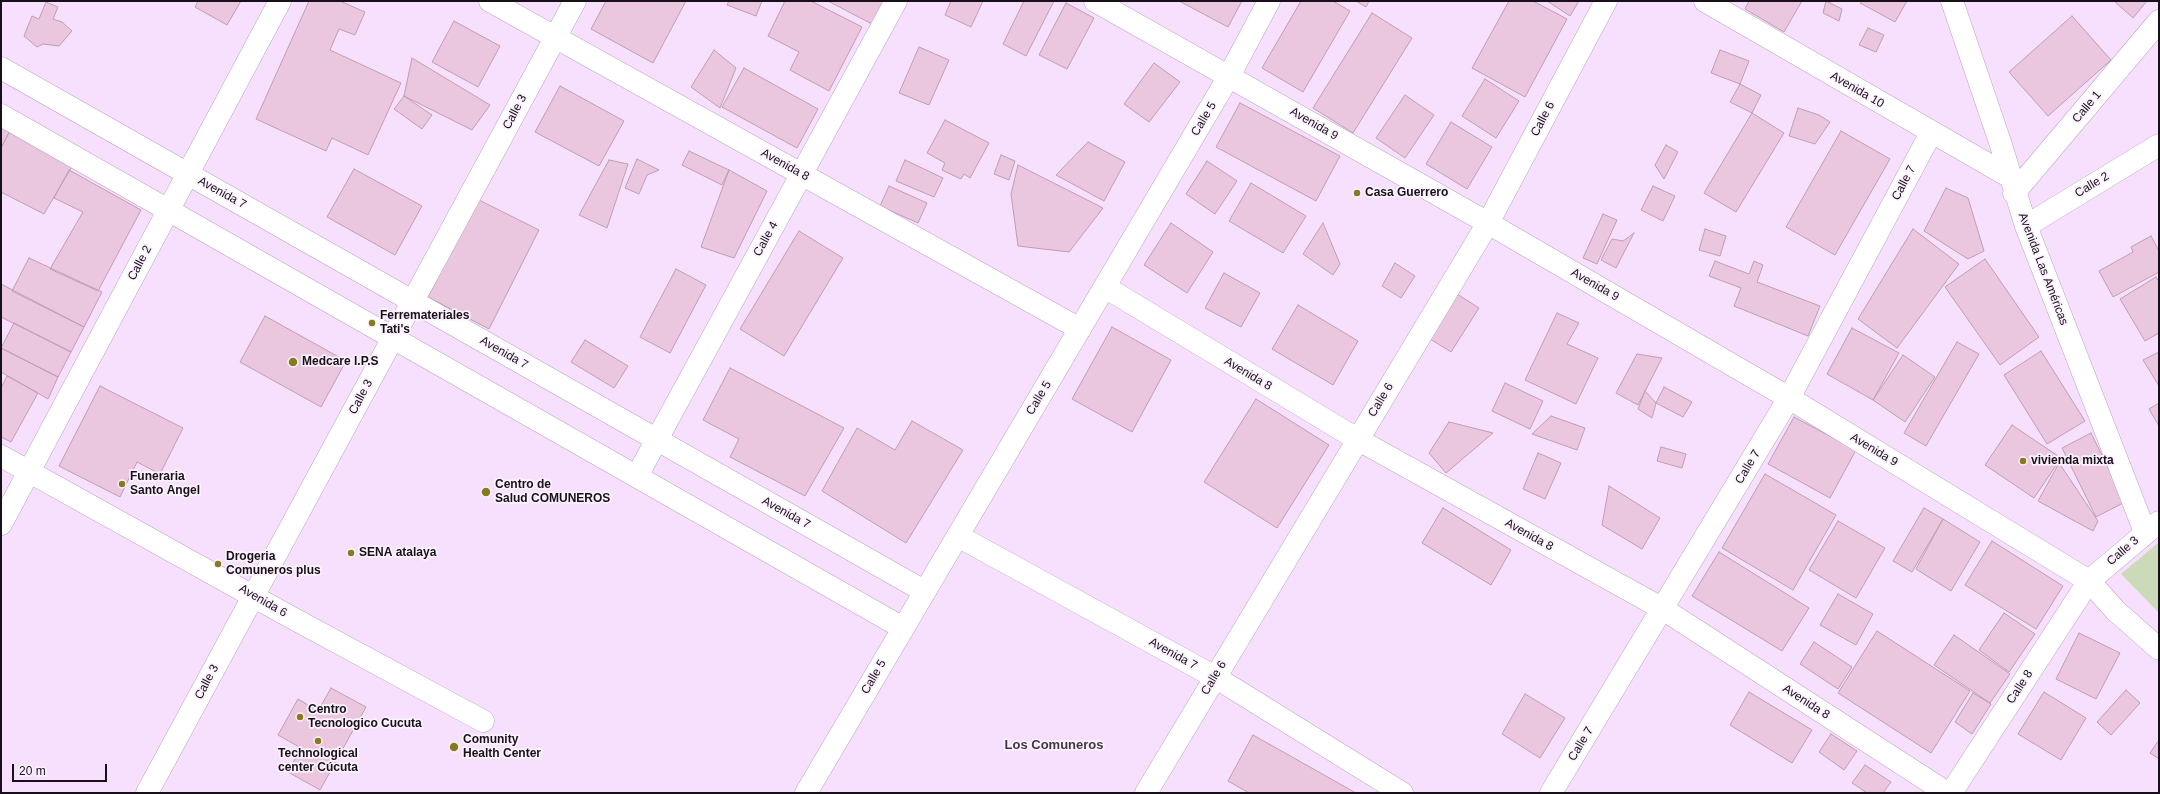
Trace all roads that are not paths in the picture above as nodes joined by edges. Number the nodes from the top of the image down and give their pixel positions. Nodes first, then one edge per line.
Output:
1 (280, 1) edge
2 (490, 1) edge
3 (575, 1) edge
4 (896, 1) edge
5 (1095, 1) edge
6 (1269, 1) edge
7 (1606, 1) edge
8 (1705, 1) edge
9 (1952, 1) edge
10 (2159, 21) edge
11 (555, 38) junction
12 (1, 68) edge
13 (1229, 76) junction
14 (1, 115) edge
15 (1931, 133) junction
16 (2159, 145) edge
17 (188, 174) junction
18 (802, 174) junction
19 (2012, 185) junction
20 (168, 210) junction
21 (1488, 222) junction
22 (2026, 226) junction
23 (1105, 287) junction
24 (412, 301) junction
25 (1080, 329) junction
26 (393, 338) junction
27 (1789, 398) junction
28 (657, 439) junction
29 (1357, 439) junction
30 (1, 456) edge
31 (30, 472) junction
32 (637, 476) junction
33 (1, 524) edge
34 (2152, 527) edge
35 (958, 536) junction
36 (2089, 581) junction
37 (924, 591) junction
38 (254, 596) junction
39 (1663, 609) junction
40 (903, 628) junction
41 (2159, 649) edge
42 (1215, 677) junction
43 (483, 721) dead end
44 (147, 793) edge
45 (806, 793) edge
46 (1146, 793) edge
47 (1402, 793) edge
48 (1552, 793) edge
49 (1947, 793) edge
50 (1951, 793) edge

1 - 17 street, Calle 2
2 - 11 street, Avenida 8
3 - 11 street, Calle 3
4 - 18 street, Calle 4
5 - 13 street, Avenida 9
6 - 13 street, Calle 5
7 - 21 street, Calle 6
8 - 15 street, Avenida 10
9 - 19 street, Avenida Las Américas
10 - 19 street, Calle 1
11 - 18 street, Avenida 8
11 - 24 street, Calle 3
12 - 17 street, Avenida 7
13 - 21 street, Avenida 9
13 - 23 street, Calle 5
14 - 20 street
15 - 19 street, Avenida 10
15 - 27 street, Calle 7
16 - 22 street, Calle 2
17 - 20 street, Calle 2
17 - 24 street, Avenida 7
18 - 25 street, Avenida 8
18 - 28 street, Calle 4
19 - 22 street, Avenida Las Américas
20 - 26 street
20 - 31 street, Calle 2
21 - 27 street, Avenida 9
21 - 29 street, Calle 6
22 - 34 street, Avenida Las Américas
23 - 25 street, Calle 5
23 - 29 street, Avenida 8
24 - 26 street, Calle 3
24 - 28 street, Avenida 7
25 - 35 street, Calle 5
26 - 32 street
26 - 38 street, Calle 3
27 - 36 street, Avenida 9
27 - 39 street, Calle 7
28 - 32 street, Calle 4
28 - 37 street, Avenida 7
29 - 39 street, Avenida 8
29 - 42 street, Calle 6
30 - 31 street, Avenida 6
31 - 33 street, Calle 2
31 - 38 street, Avenida 6
32 - 40 street
34 - 36 street, Calle 3
35 - 37 street, Calle 5
35 - 42 street, Avenida 7
36 - 41 street
36 - 50 street, Calle 8
37 - 40 street, Calle 5
38 - 43 street, Avenida 6
38 - 44 street, Calle 3
39 - 48 street, Calle 7
39 - 49 street, Avenida 8
40 - 45 street, Calle 5
42 - 46 street, Calle 6
42 - 47 street, Avenida 7

